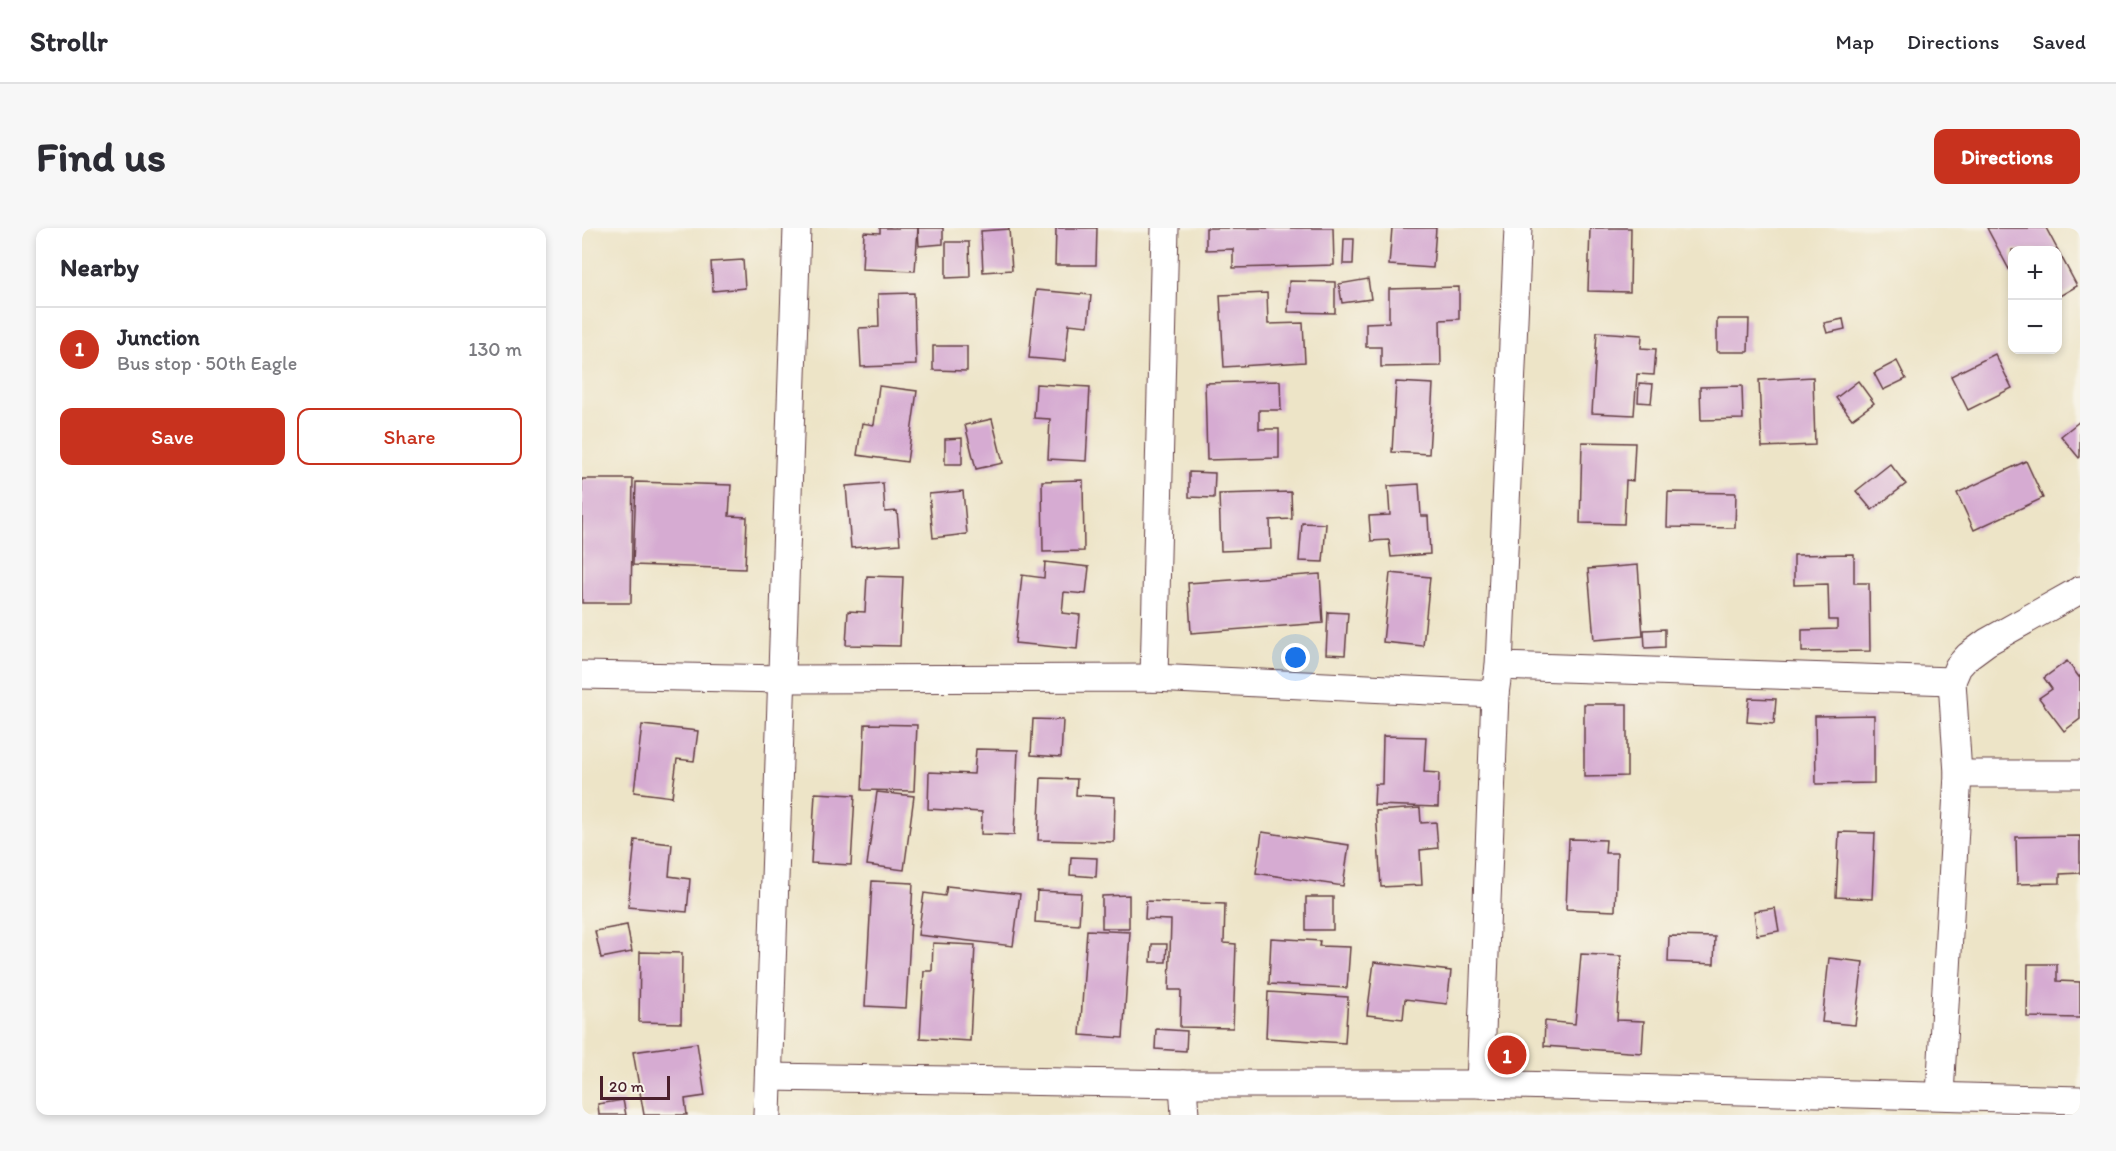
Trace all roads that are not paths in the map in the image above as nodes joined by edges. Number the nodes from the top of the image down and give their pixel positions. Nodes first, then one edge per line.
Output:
1 (797, 228) edge
2 (1165, 228) edge
3 (1518, 228) edge
4 (2080, 590) edge
5 (1499, 666) junction
6 (582, 675) edge
7 (1154, 678) junction
8 (781, 679) junction
9 (1952, 681) junction
10 (1495, 694) junction
11 (1958, 774) junction
12 (2080, 774) edge
13 (769, 1077) junction
14 (1183, 1084) junction
15 (1480, 1084) junction
16 (1940, 1095) junction
17 (2080, 1100) edge
18 (767, 1115) edge
19 (1185, 1115) edge

1 - 8 street
2 - 7 street
3 - 5 street
4 - 9 street
5 - 9 street
5 - 10 street
6 - 8 street
7 - 8 street
7 - 10 street
8 - 13 street
9 - 11 street
10 - 15 street
11 - 12 street
11 - 16 street
13 - 14 street
13 - 18 street
14 - 15 street
14 - 19 street
15 - 16 street
16 - 17 street

